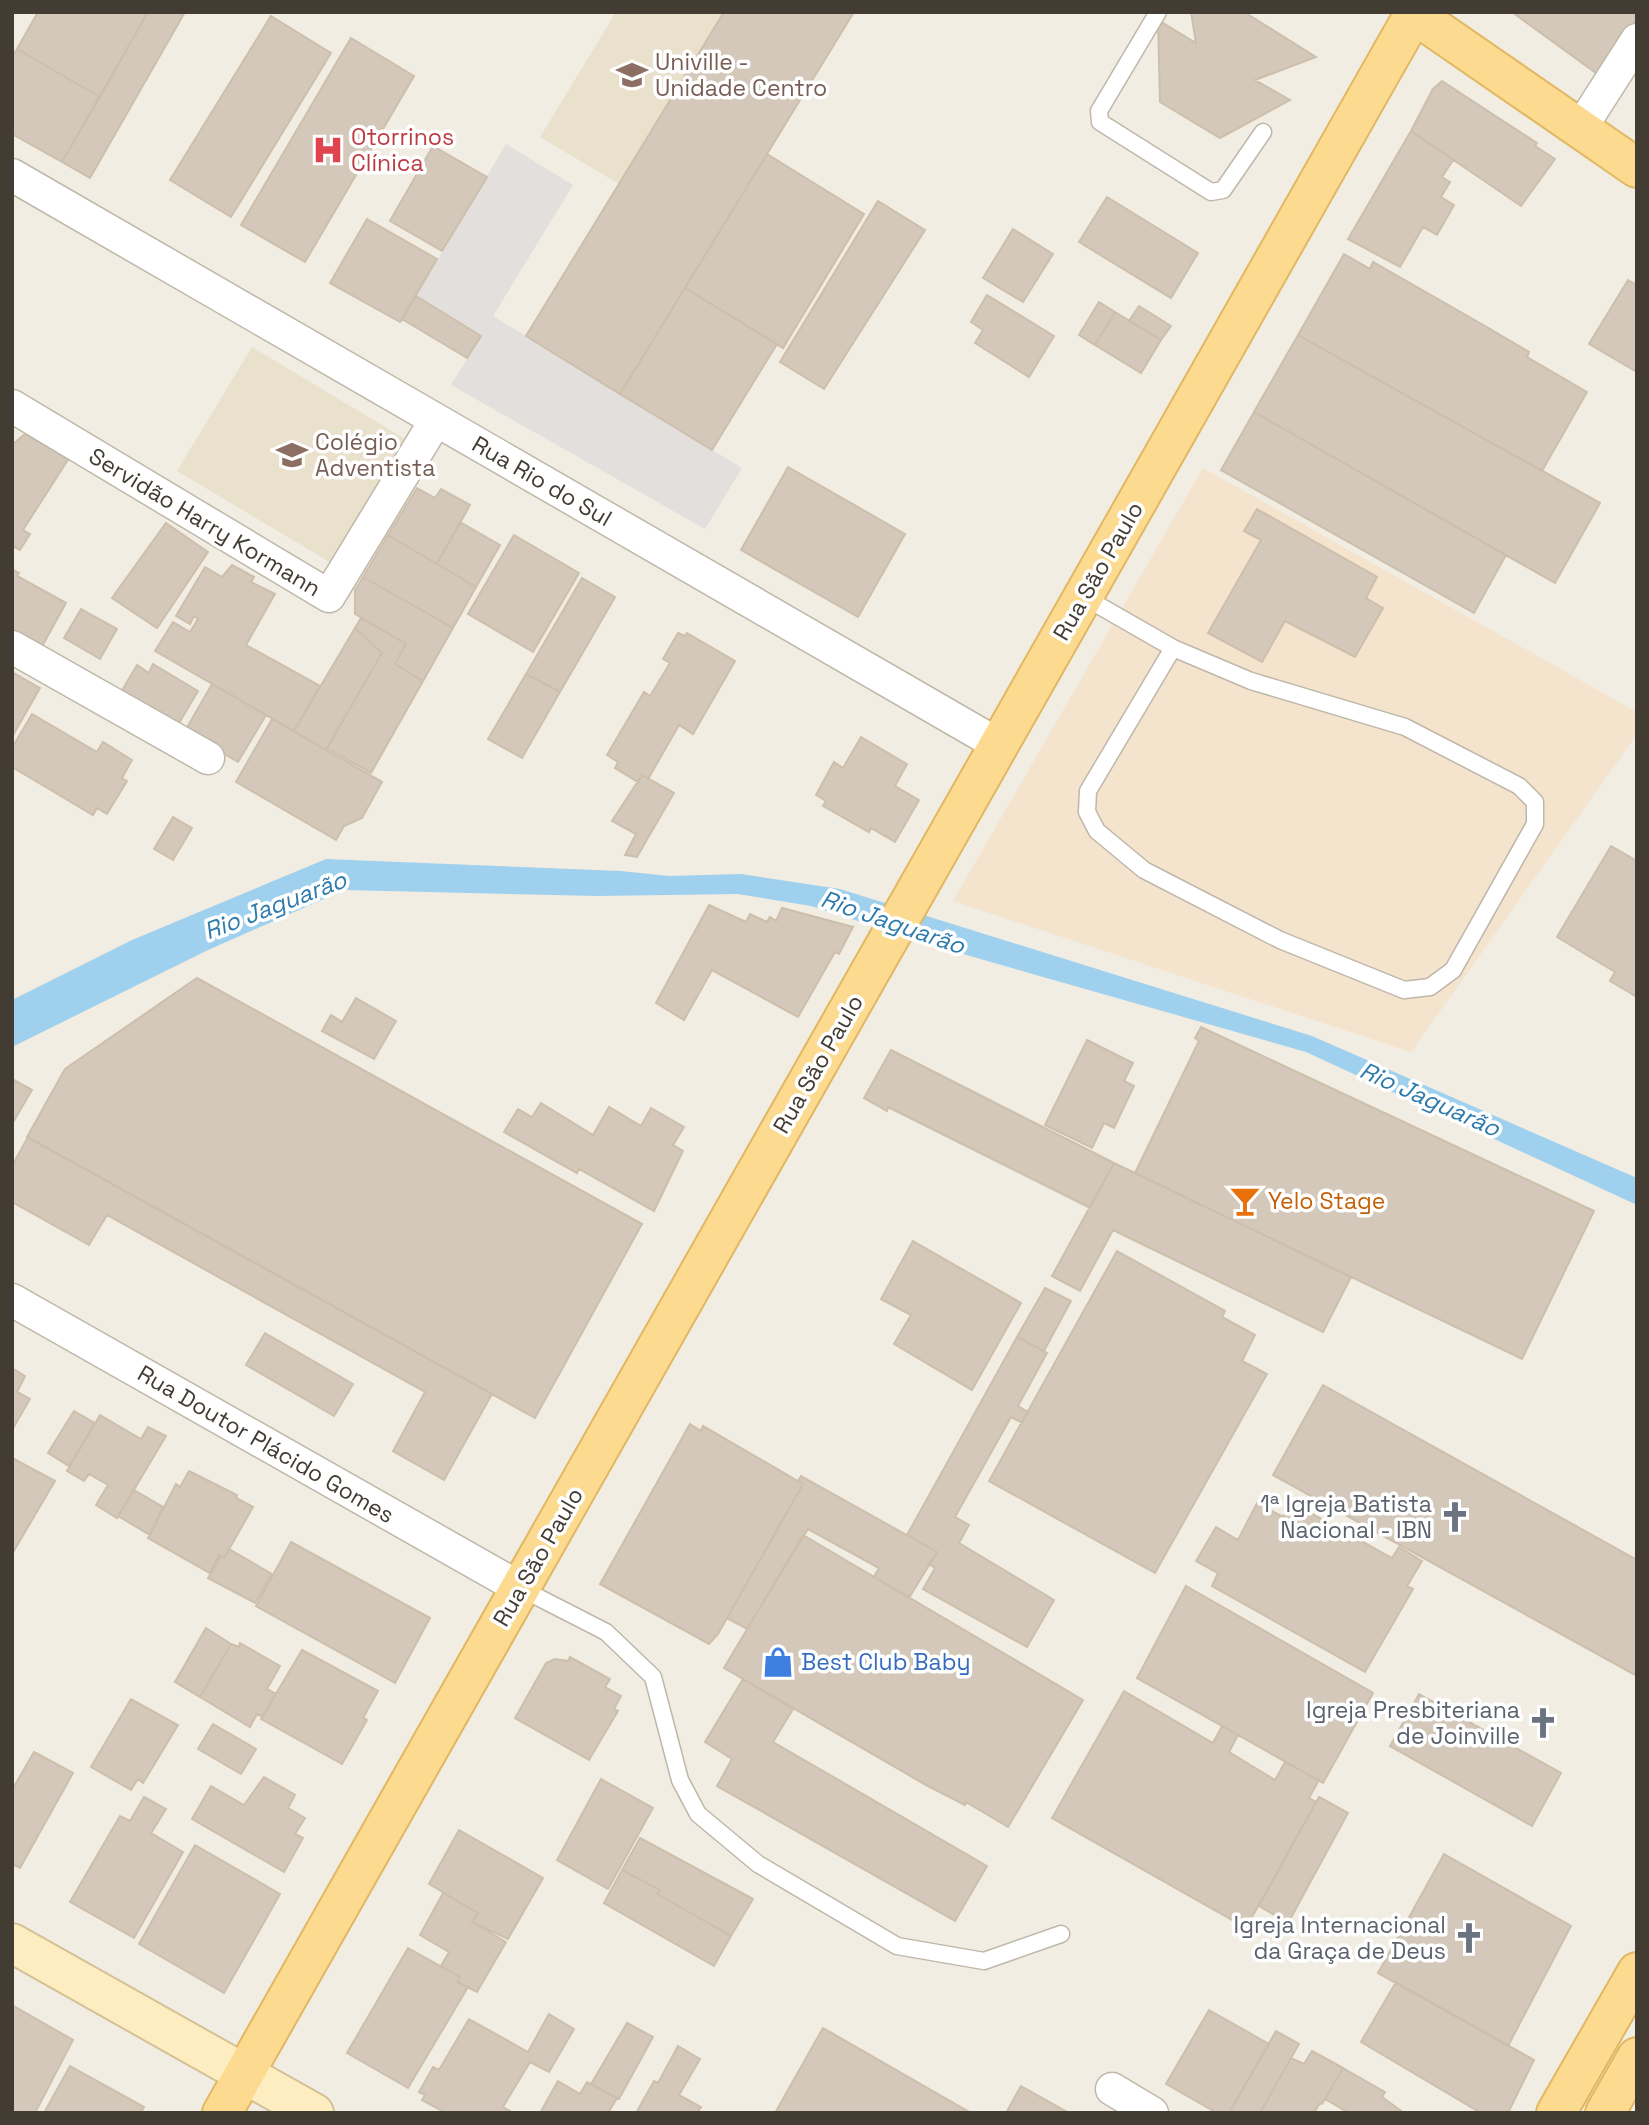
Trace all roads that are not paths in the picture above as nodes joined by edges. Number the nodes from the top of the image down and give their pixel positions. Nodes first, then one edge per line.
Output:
1 (1158, 12) edge
2 (1413, 13) edge
3 (1637, 40) edge
4 (1580, 129) junction
5 (1263, 132) dead end
6 (1637, 168) edge
7 (12, 174) edge
8 (12, 406) edge
9 (436, 419) junction
10 (1084, 597) junction
11 (12, 647) edge
12 (1173, 648) junction
13 (999, 745) junction
14 (208, 758) dead end
15 (12, 1300) edge
16 (520, 1588) junction
17 (1061, 1934) dead end
18 (12, 1943) edge
19 (1637, 1972) edge
20 (1637, 2057) edge
21 (244, 2074) junction
22 (1112, 2089) dead end
23 (222, 2113) edge
24 (314, 2113) edge
25 (1152, 2113) edge
26 (1556, 2113) edge
27 (1605, 2113) edge

1 - 5 lane
2 - 4 main road
2 - 10 main road, Rua São Paulo
3 - 4 street
4 - 6 main road
7 - 9 street, Rua Rio do Sul
8 - 9 street, Servidão Harry Kormann
9 - 13 street, Rua Rio do Sul
10 - 12 lane
10 - 13 main road, Rua São Paulo
11 - 14 street
12 - 12 lane
13 - 16 main road, Rua São Paulo
15 - 16 street, Rua Doutor Plácido Gomes
16 - 17 lane
16 - 21 main road, Rua São Paulo
18 - 21 main road
19 - 26 main road
20 - 27 main road
21 - 23 main road, Rua São Paulo
21 - 24 main road
22 - 25 street

